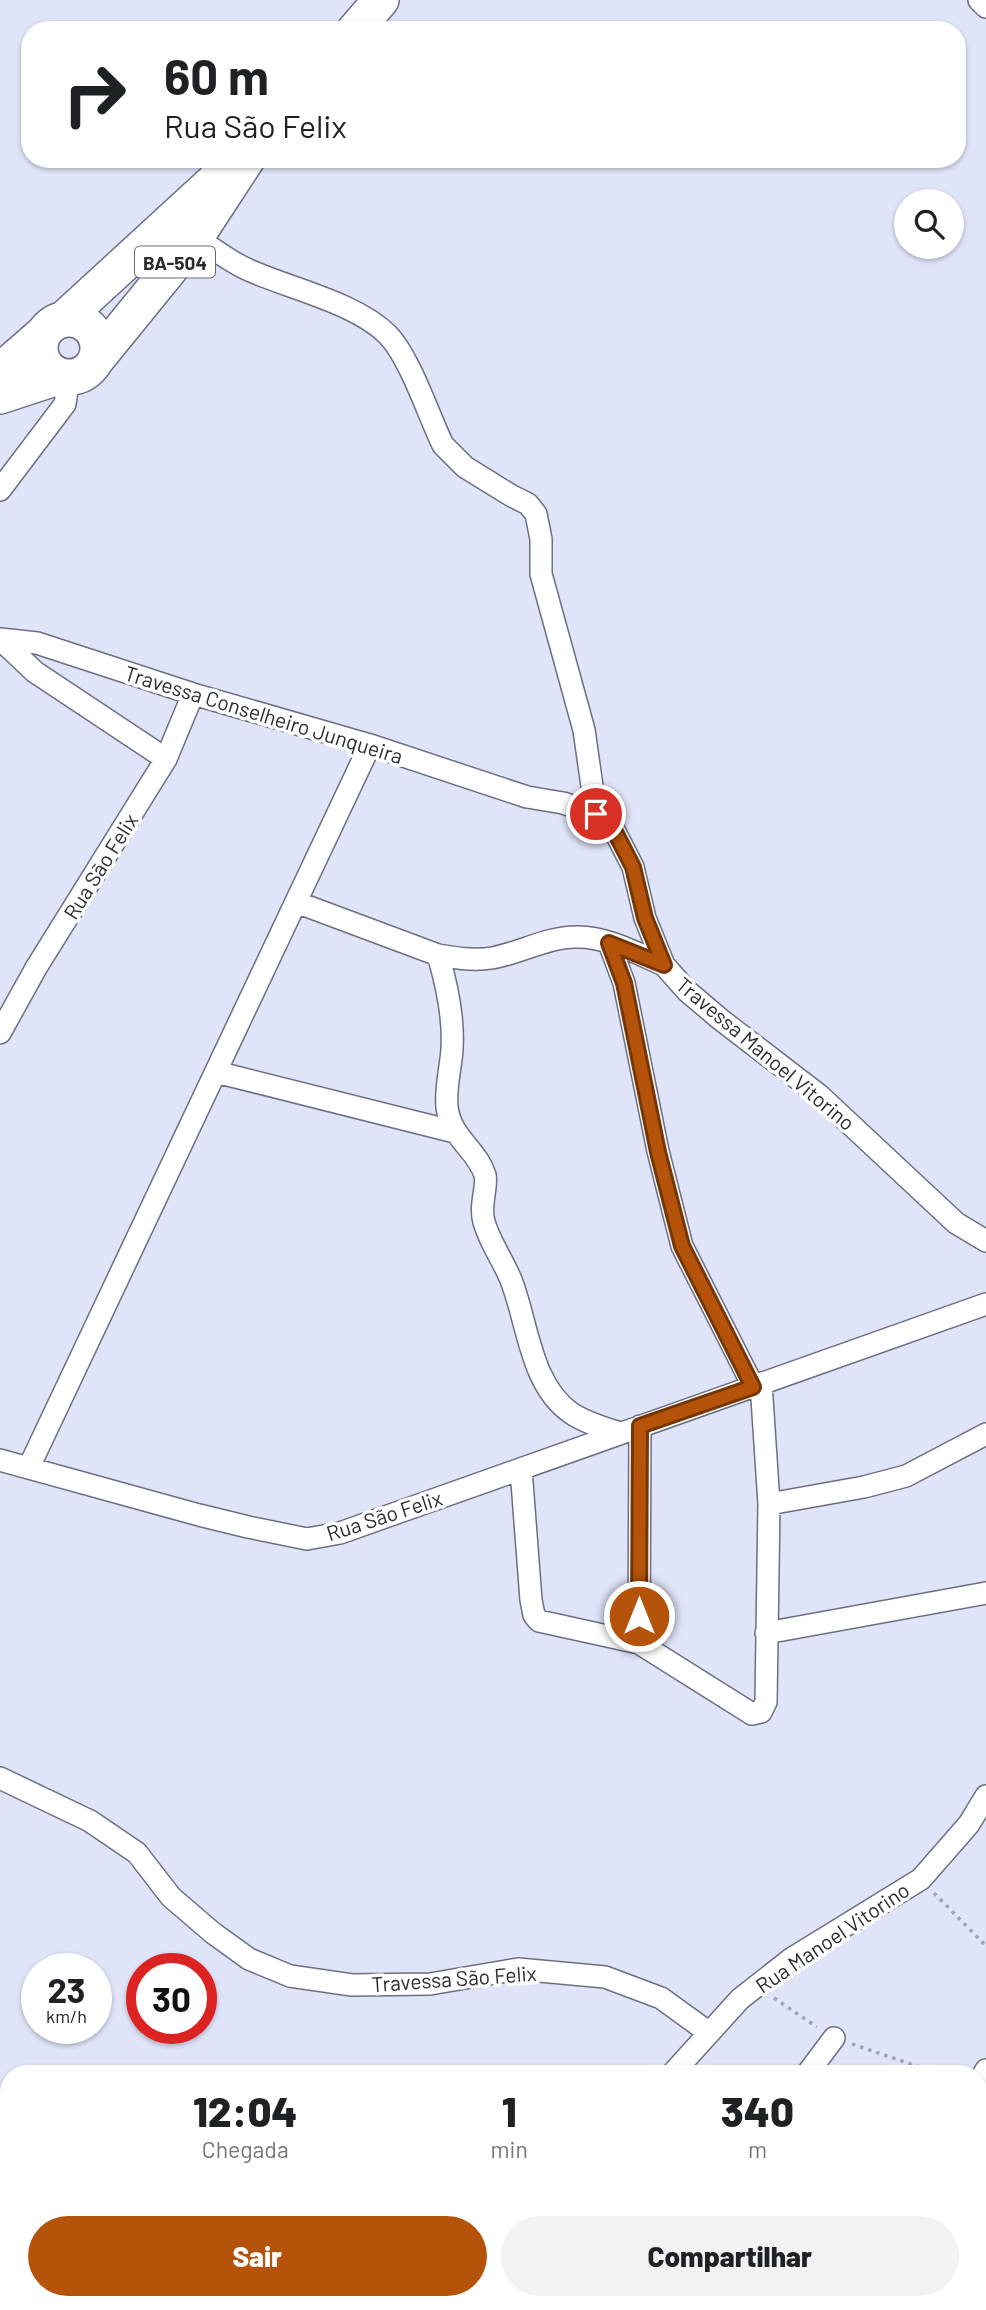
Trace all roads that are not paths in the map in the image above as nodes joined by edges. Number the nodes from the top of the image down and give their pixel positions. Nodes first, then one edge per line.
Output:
1 (381, 0) edge
2 (979, 0) edge
3 (986, 7) edge
4 (363, 21) edge
5 (228, 168) edge
6 (241, 168) edge
7 (196, 237) junction
8 (54, 326) junction
9 (0, 371) edge
10 (75, 371) junction
11 (0, 396) edge
12 (0, 490) edge
13 (0, 639) edge
14 (193, 694) junction
15 (370, 745) junction
16 (166, 759) junction
17 (527, 797) joint
18 (596, 814) junction
19 (296, 902) junction
20 (609, 943) junction
21 (438, 955) junction
22 (664, 965) junction
23 (0, 1033) edge
24 (216, 1072) junction
25 (455, 1132) junction
26 (986, 1241) edge
27 (986, 1304) edge
28 (757, 1385) junction
29 (630, 1430) junction
30 (986, 1434) edge
31 (0, 1460) edge
32 (29, 1467) junction
33 (521, 1469) junction
34 (769, 1504) junction
35 (986, 1593) edge
36 (766, 1633) junction
37 (639, 1643) junction
38 (0, 1778) edge
39 (986, 1796) edge
40 (708, 2032) junction
41 (834, 2038) dead end
42 (679, 2065) edge
43 (814, 2065) edge

1 - 4 main road
2 - 3 street
5 - 8 main road, BA-504
6 - 7 main road, BA-504
7 - 10 main road, BA-504
7 - 18 street
8 - 9 main road, BA-504
8 - 10 main road
8 - 10 main road
10 - 11 main road
10 - 12 street
13 - 14 street, Travessa Conselheiro Junqueira
13 - 16 street, Travessa Conselheiro Junqueira
14 - 15 street, Travessa Conselheiro Junqueira
14 - 16 street, Rua São Felix
15 - 17 street, Travessa Conselheiro Junqueira
15 - 19 street
16 - 23 street, Rua São Felix
17 - 18 street, Travessa Manoel Vitorino
18 - 22 street, Travessa Manoel Vitorino
19 - 21 street
19 - 24 street
20 - 21 street
20 - 22 street
20 - 28 street
21 - 25 street
22 - 26 street, Travessa Manoel Vitorino
24 - 25 street
24 - 32 street
25 - 29 street
27 - 28 street, Rua São Felix
28 - 29 street, Rua São Felix
28 - 34 street
29 - 33 street, Rua São Felix
29 - 37 street
30 - 34 street
31 - 32 street, Rua São Felix
32 - 33 street, Rua São Felix
33 - 37 street
34 - 36 street
35 - 36 street
36 - 37 street
38 - 40 street, Travessa São Felix
39 - 40 street, Rua Manoel Vitorino
40 - 42 street, Rua Manoel Vitorino
41 - 43 street

